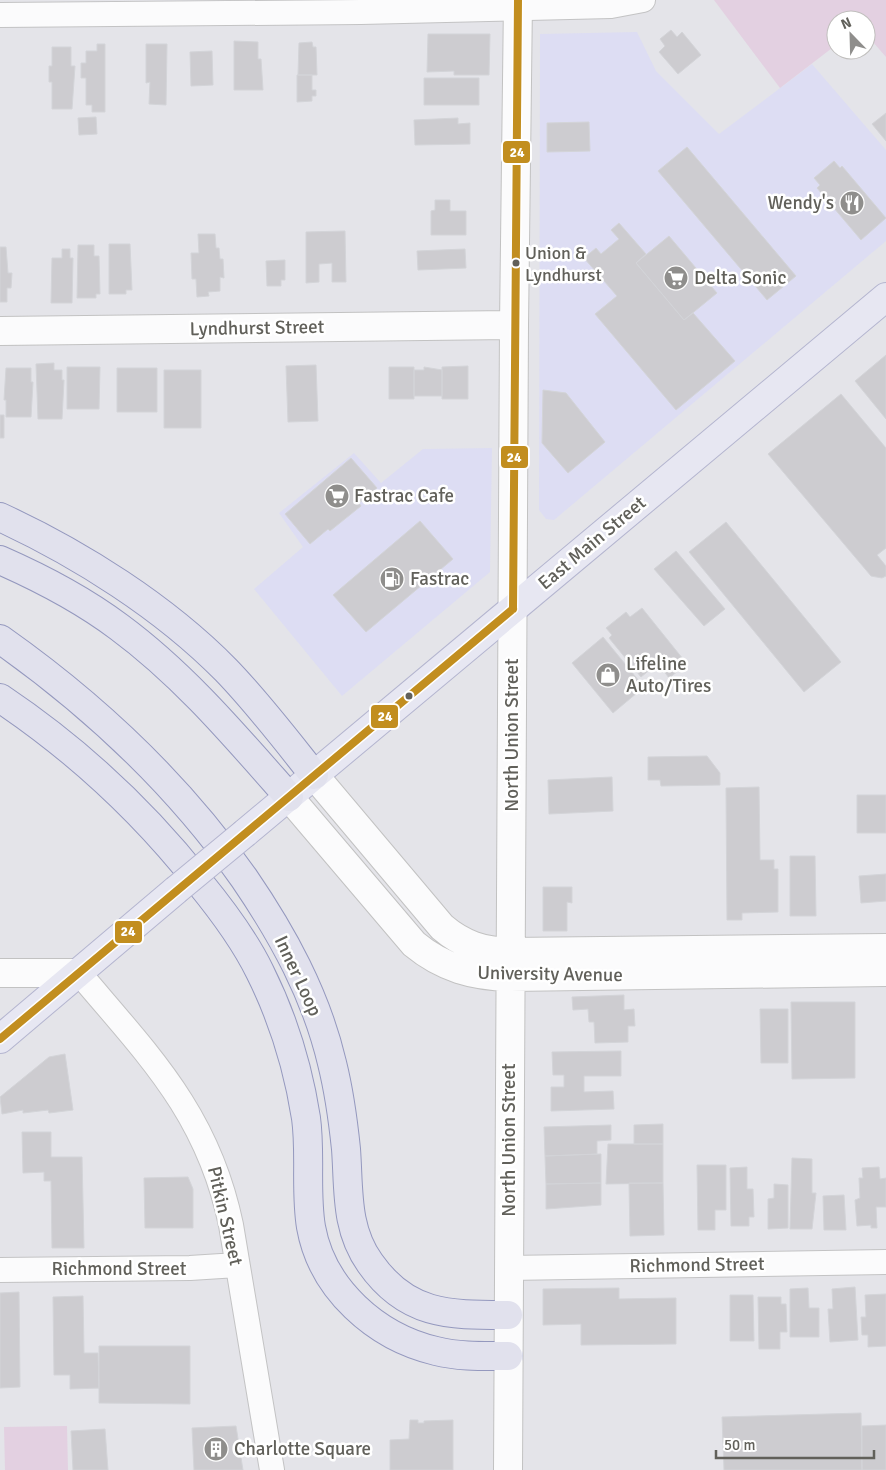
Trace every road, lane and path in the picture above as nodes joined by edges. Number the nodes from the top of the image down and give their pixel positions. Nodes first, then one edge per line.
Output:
1 (643, 0) edge
2 (518, 4) edge
3 (0, 14) edge
4 (886, 297) edge
5 (514, 325) junction
6 (0, 331) edge
7 (0, 517) edge
8 (0, 560) edge
9 (512, 610) junction
10 (0, 639) edge
11 (0, 698) edge
12 (314, 776) junction
13 (289, 797) junction
14 (886, 948) edge
15 (510, 964) junction
16 (886, 972) edge
17 (0, 973) edge
18 (79, 973) junction
19 (0, 1039) edge
20 (886, 1262) edge
21 (237, 1265) junction
22 (508, 1268) junction
23 (0, 1270) edge
24 (508, 1315) junction
25 (508, 1356) junction
26 (272, 1470) edge
27 (508, 1470) edge

1 - 2 street
2 - 3 street
2 - 5 main road, North Union Street
4 - 9 main road, East Main Street
5 - 6 main road, Lyndhurst Street
5 - 9 main road, North Union Street
7 - 12 highway
8 - 13 highway
9 - 12 main road, East Main Street
9 - 15 main road, North Union Street
10 - 24 highway, Inner Loop
11 - 25 highway, Inner Loop
12 - 13 main road, East Main Street
12 - 15 main road, University Avenue
13 - 15 main road, University Avenue
13 - 18 main road, East Main Street, bridge
14 - 15 main road, University Avenue
15 - 16 main road, University Avenue
15 - 22 main road, North Union Street
17 - 18 main road
18 - 19 main road, East Main Street
18 - 21 street, Pitkin Street
20 - 22 street, Richmond Street
21 - 23 street, Richmond Street
21 - 26 street, Pitkin Street
22 - 24 main road, North Union Street
24 - 25 main road, North Union Street
25 - 27 main road, North Union Street

